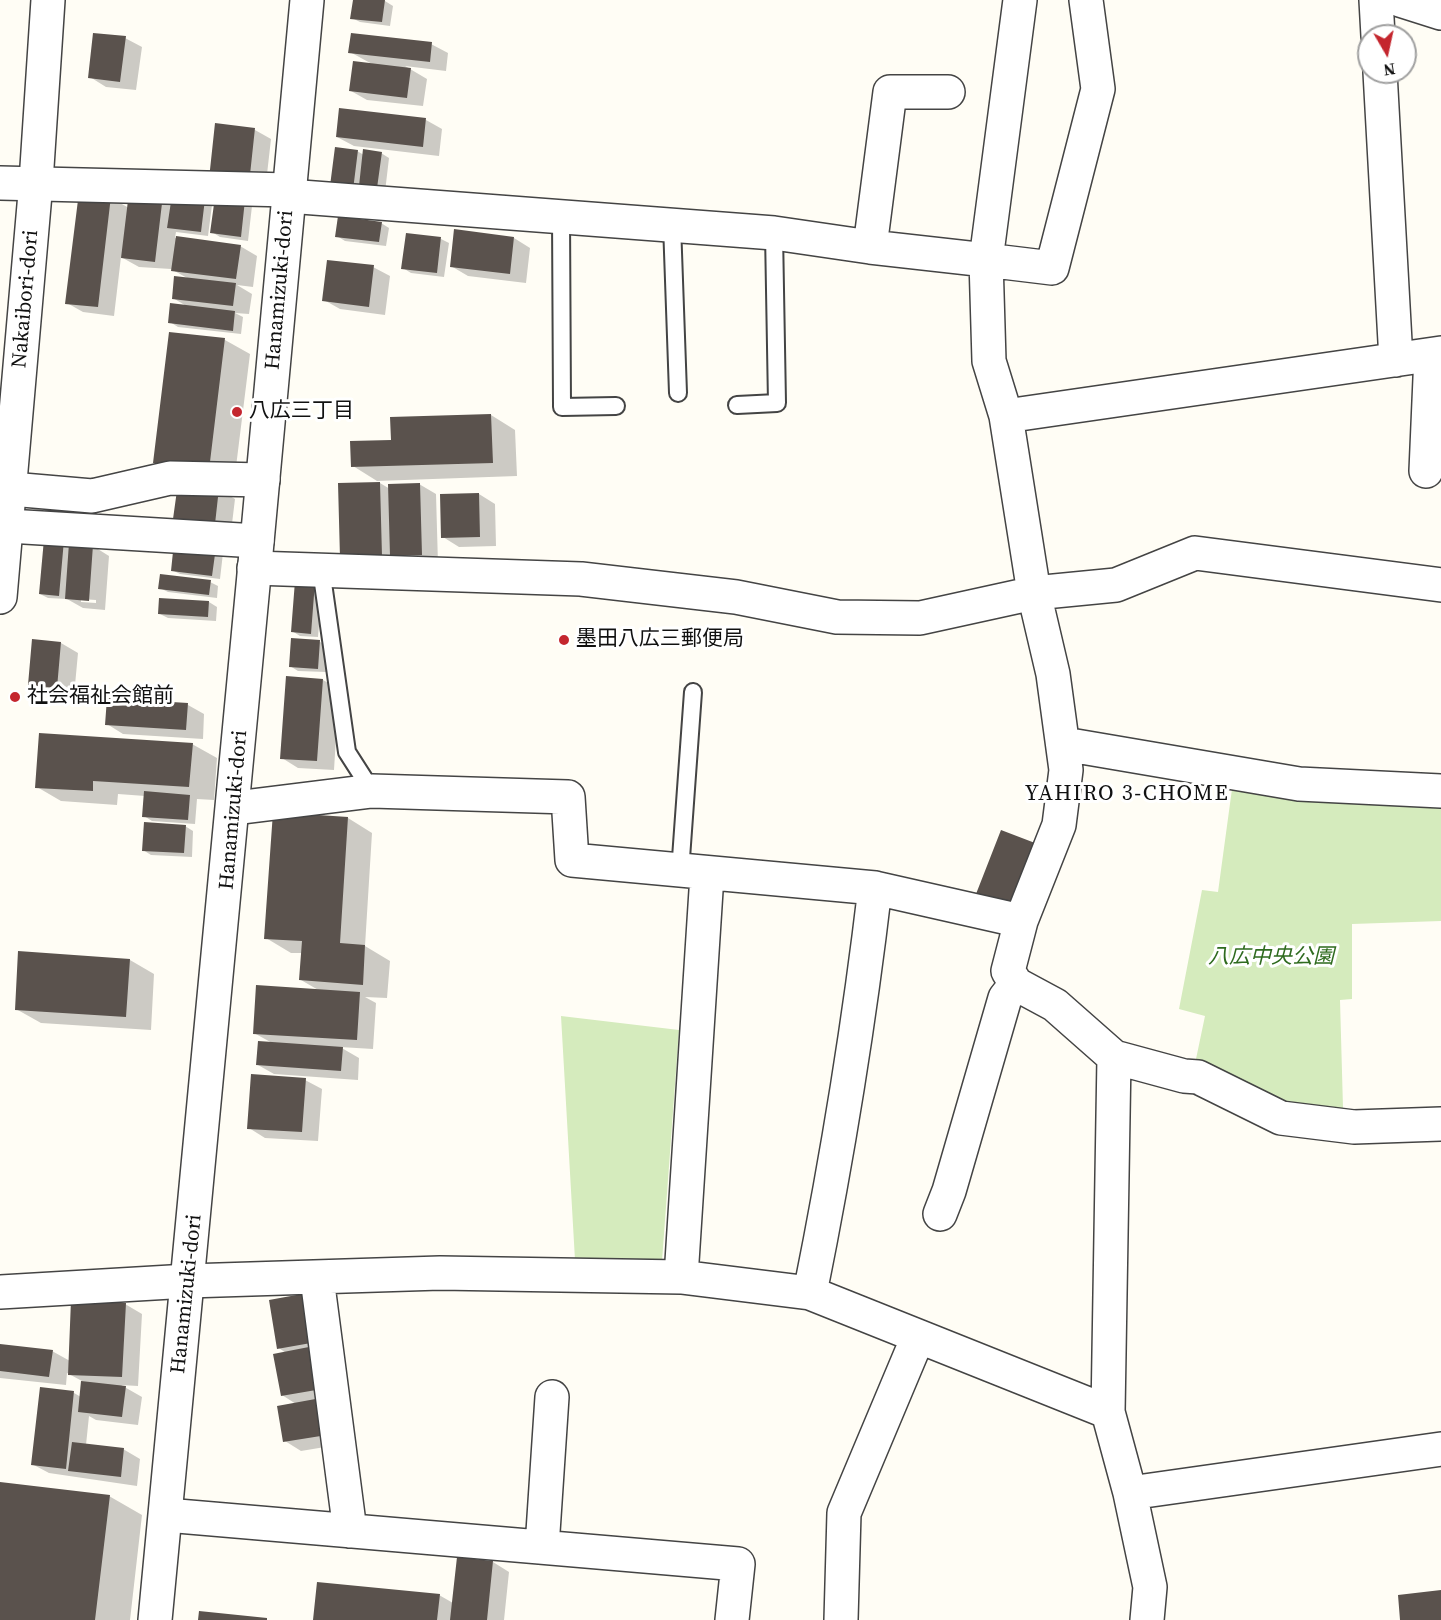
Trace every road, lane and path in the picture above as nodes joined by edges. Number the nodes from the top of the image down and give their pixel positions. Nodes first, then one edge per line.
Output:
1 (48, 0) edge
2 (307, 0) edge
3 (1020, 0) edge
4 (1086, 0) edge
5 (1376, 0) edge
6 (1400, 0) edge
7 (1441, 13) edge
8 (1377, 24) edge
9 (1381, 84) edge
10 (948, 92) dead end
11 (36, 182) junction
12 (0, 183) edge
13 (289, 193) junction
14 (561, 215) junction
15 (672, 224) junction
16 (774, 232) junction
17 (870, 248) junction
18 (986, 260) junction
19 (1436, 354) edge
20 (1396, 360) junction
21 (678, 393) dead end
22 (737, 405) dead end
23 (616, 406) dead end
24 (1006, 416) junction
25 (1426, 471) dead end
26 (262, 480) junction
27 (11, 489) junction
28 (8, 526) junction
29 (255, 554) junction
30 (321, 570) junction
31 (1441, 585) edge
32 (1034, 592) junction
33 (0, 597) edge
34 (693, 692) dead end
35 (1064, 744) junction
36 (372, 791) junction
37 (1441, 791) edge
38 (235, 808) junction
39 (693, 874) junction
40 (875, 888) junction
41 (1021, 921) junction
42 (1016, 984) junction
43 (1114, 1057) junction
44 (1441, 1124) edge
45 (940, 1214) dead end
46 (681, 1277) junction
47 (317, 1278) junction
48 (188, 1281) junction
49 (0, 1292) edge
50 (810, 1293) junction
51 (918, 1337) junction
52 (552, 1397) dead end
53 (1107, 1412) junction
54 (1441, 1449) edge
55 (1130, 1493) junction
56 (166, 1515) junction
57 (350, 1531) junction
58 (543, 1547) junction
59 (155, 1620) edge
60 (732, 1620) edge
61 (842, 1620) edge
62 (1147, 1620) edge

1 - 11 street, Nakaibori-dori
2 - 13 street, Hanamizuki-dori
3 - 18 street
4 - 18 street
5 - 8 street
6 - 7 street
9 - 20 street
10 - 17 street
11 - 12 street
11 - 13 street
11 - 27 street, Nakaibori-dori
13 - 14 street
13 - 26 street, Hanamizuki-dori
14 - 15 street
14 - 23 lane
15 - 16 street
15 - 21 lane
16 - 17 street
16 - 22 lane
17 - 18 street
18 - 24 street
19 - 20 street
19 - 25 street
20 - 24 street
24 - 32 street
26 - 27 street
26 - 29 street, Hanamizuki-dori
27 - 28 street, Nakaibori-dori
28 - 29 street
28 - 33 street, Nakaibori-dori
29 - 30 street
29 - 38 street, Hanamizuki-dori
30 - 32 street
30 - 36 lane
31 - 32 street
32 - 35 street
34 - 39 lane
35 - 37 street
35 - 41 street
36 - 38 street
36 - 39 street
38 - 48 street, Hanamizuki-dori
39 - 40 street
39 - 46 street
40 - 41 street
40 - 50 street
41 - 42 street
42 - 43 street
42 - 45 street
43 - 44 street
43 - 53 street
46 - 47 street
46 - 50 street
47 - 48 street
47 - 57 street
48 - 49 street
48 - 56 street, Hanamizuki-dori
50 - 51 street
51 - 53 street
51 - 61 street
52 - 58 street
53 - 55 street
54 - 55 street
55 - 62 street
56 - 57 street
56 - 59 street, Hanamizuki-dori
57 - 58 street
58 - 60 street

